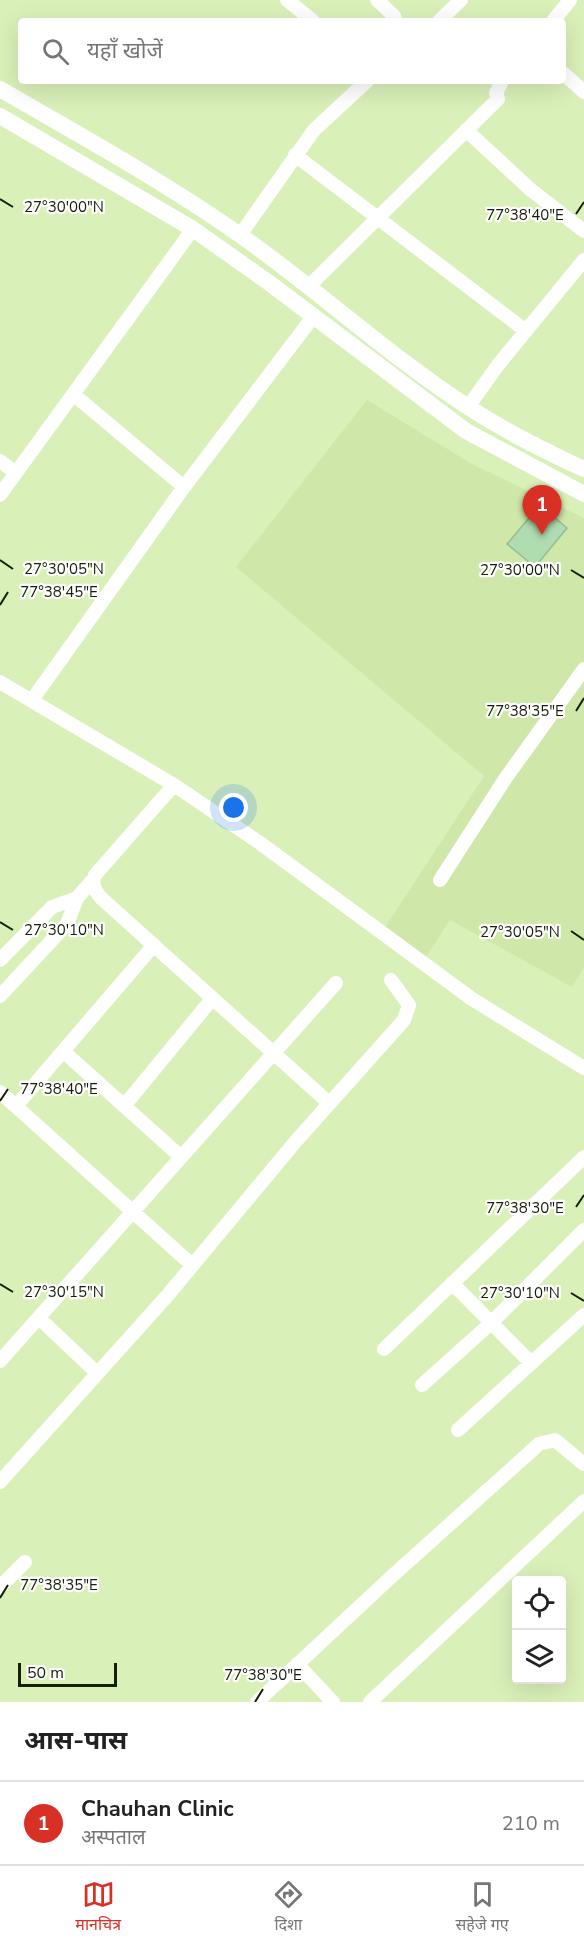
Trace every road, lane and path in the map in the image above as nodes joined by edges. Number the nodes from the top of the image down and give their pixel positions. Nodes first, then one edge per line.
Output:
1 (287, 0) edge
2 (377, 0) edge
3 (461, 0) edge
4 (570, 0) edge
5 (309, 18) edge
6 (395, 18) edge
7 (441, 18) edge
8 (555, 18) edge
9 (566, 76) edge
10 (364, 84) edge
11 (500, 84) edge
12 (0, 88) edge
13 (584, 92) edge
14 (0, 116) edge
15 (466, 130) junction
16 (295, 155) junction
17 (376, 217) junction
18 (193, 229) junction
19 (584, 231) edge
20 (240, 235) junction
21 (584, 260) edge
22 (309, 286) junction
23 (313, 317) junction
24 (526, 330) junction
25 (73, 394) junction
26 (468, 407) junction
27 (0, 461) edge
28 (584, 469) edge
29 (16, 473) junction
30 (184, 487) junction
31 (584, 494) edge
32 (0, 495) edge
33 (584, 669) edge
34 (0, 682) edge
35 (32, 700) junction
36 (174, 785) junction
37 (440, 880) dead end
38 (92, 881) junction
39 (76, 898) junction
40 (153, 945) junction
41 (0, 960) edge
42 (391, 980) dead end
43 (336, 983) dead end
44 (0, 996) edge
45 (212, 999) junction
46 (63, 1051) junction
47 (273, 1053) junction
48 (584, 1067) edge
49 (0, 1092) edge
50 (329, 1103) junction
51 (16, 1106) junction
52 (124, 1106) junction
53 (181, 1157) junction
54 (582, 1162) edge
55 (133, 1211) junction
56 (584, 1230) edge
57 (192, 1265) junction
58 (452, 1283) junction
59 (584, 1316) edge
60 (39, 1318) junction
61 (491, 1323) junction
62 (384, 1349) dead end
63 (0, 1361) edge
64 (531, 1363) junction
65 (97, 1373) junction
66 (422, 1385) dead end
67 (458, 1430) dead end
68 (584, 1464) edge
69 (0, 1482) edge
70 (584, 1502) edge
71 (25, 1562) dead end
72 (0, 1587) edge
73 (297, 1664) junction
74 (257, 1702) edge
75 (333, 1702) edge
76 (370, 1702) edge

1 - 5 street
2 - 6 street
3 - 7 street
4 - 8 street
9 - 13 street
10 - 16 street
11 - 15 street
12 - 20 main road
14 - 18 main road
15 - 17 street
15 - 19 street
16 - 17 street
16 - 20 street
17 - 22 street
17 - 24 street
18 - 23 main road
18 - 25 street
20 - 22 main road
21 - 24 street
22 - 26 main road
23 - 30 street
23 - 31 main road
24 - 26 street
25 - 29 street
25 - 30 street
26 - 28 main road
27 - 29 street
29 - 32 street
30 - 35 street
33 - 37 street
34 - 35 street
35 - 36 street
36 - 38 street
36 - 48 street
38 - 39 street
38 - 40 street
39 - 41 street
39 - 44 street
40 - 45 street
40 - 46 street
42 - 50 street
43 - 47 street
45 - 47 street
45 - 52 street
46 - 51 street
46 - 52 street
47 - 50 street
47 - 53 street
49 - 51 street
50 - 57 street
51 - 55 street
52 - 53 street
53 - 55 street
54 - 58 street
55 - 57 street
55 - 60 street
56 - 61 street
57 - 65 street
58 - 61 street
58 - 62 street
59 - 64 street
60 - 63 street
60 - 65 street
61 - 64 street
61 - 66 street
64 - 67 street
65 - 69 street
68 - 73 street
70 - 76 street
71 - 72 street
73 - 74 street
73 - 75 street

